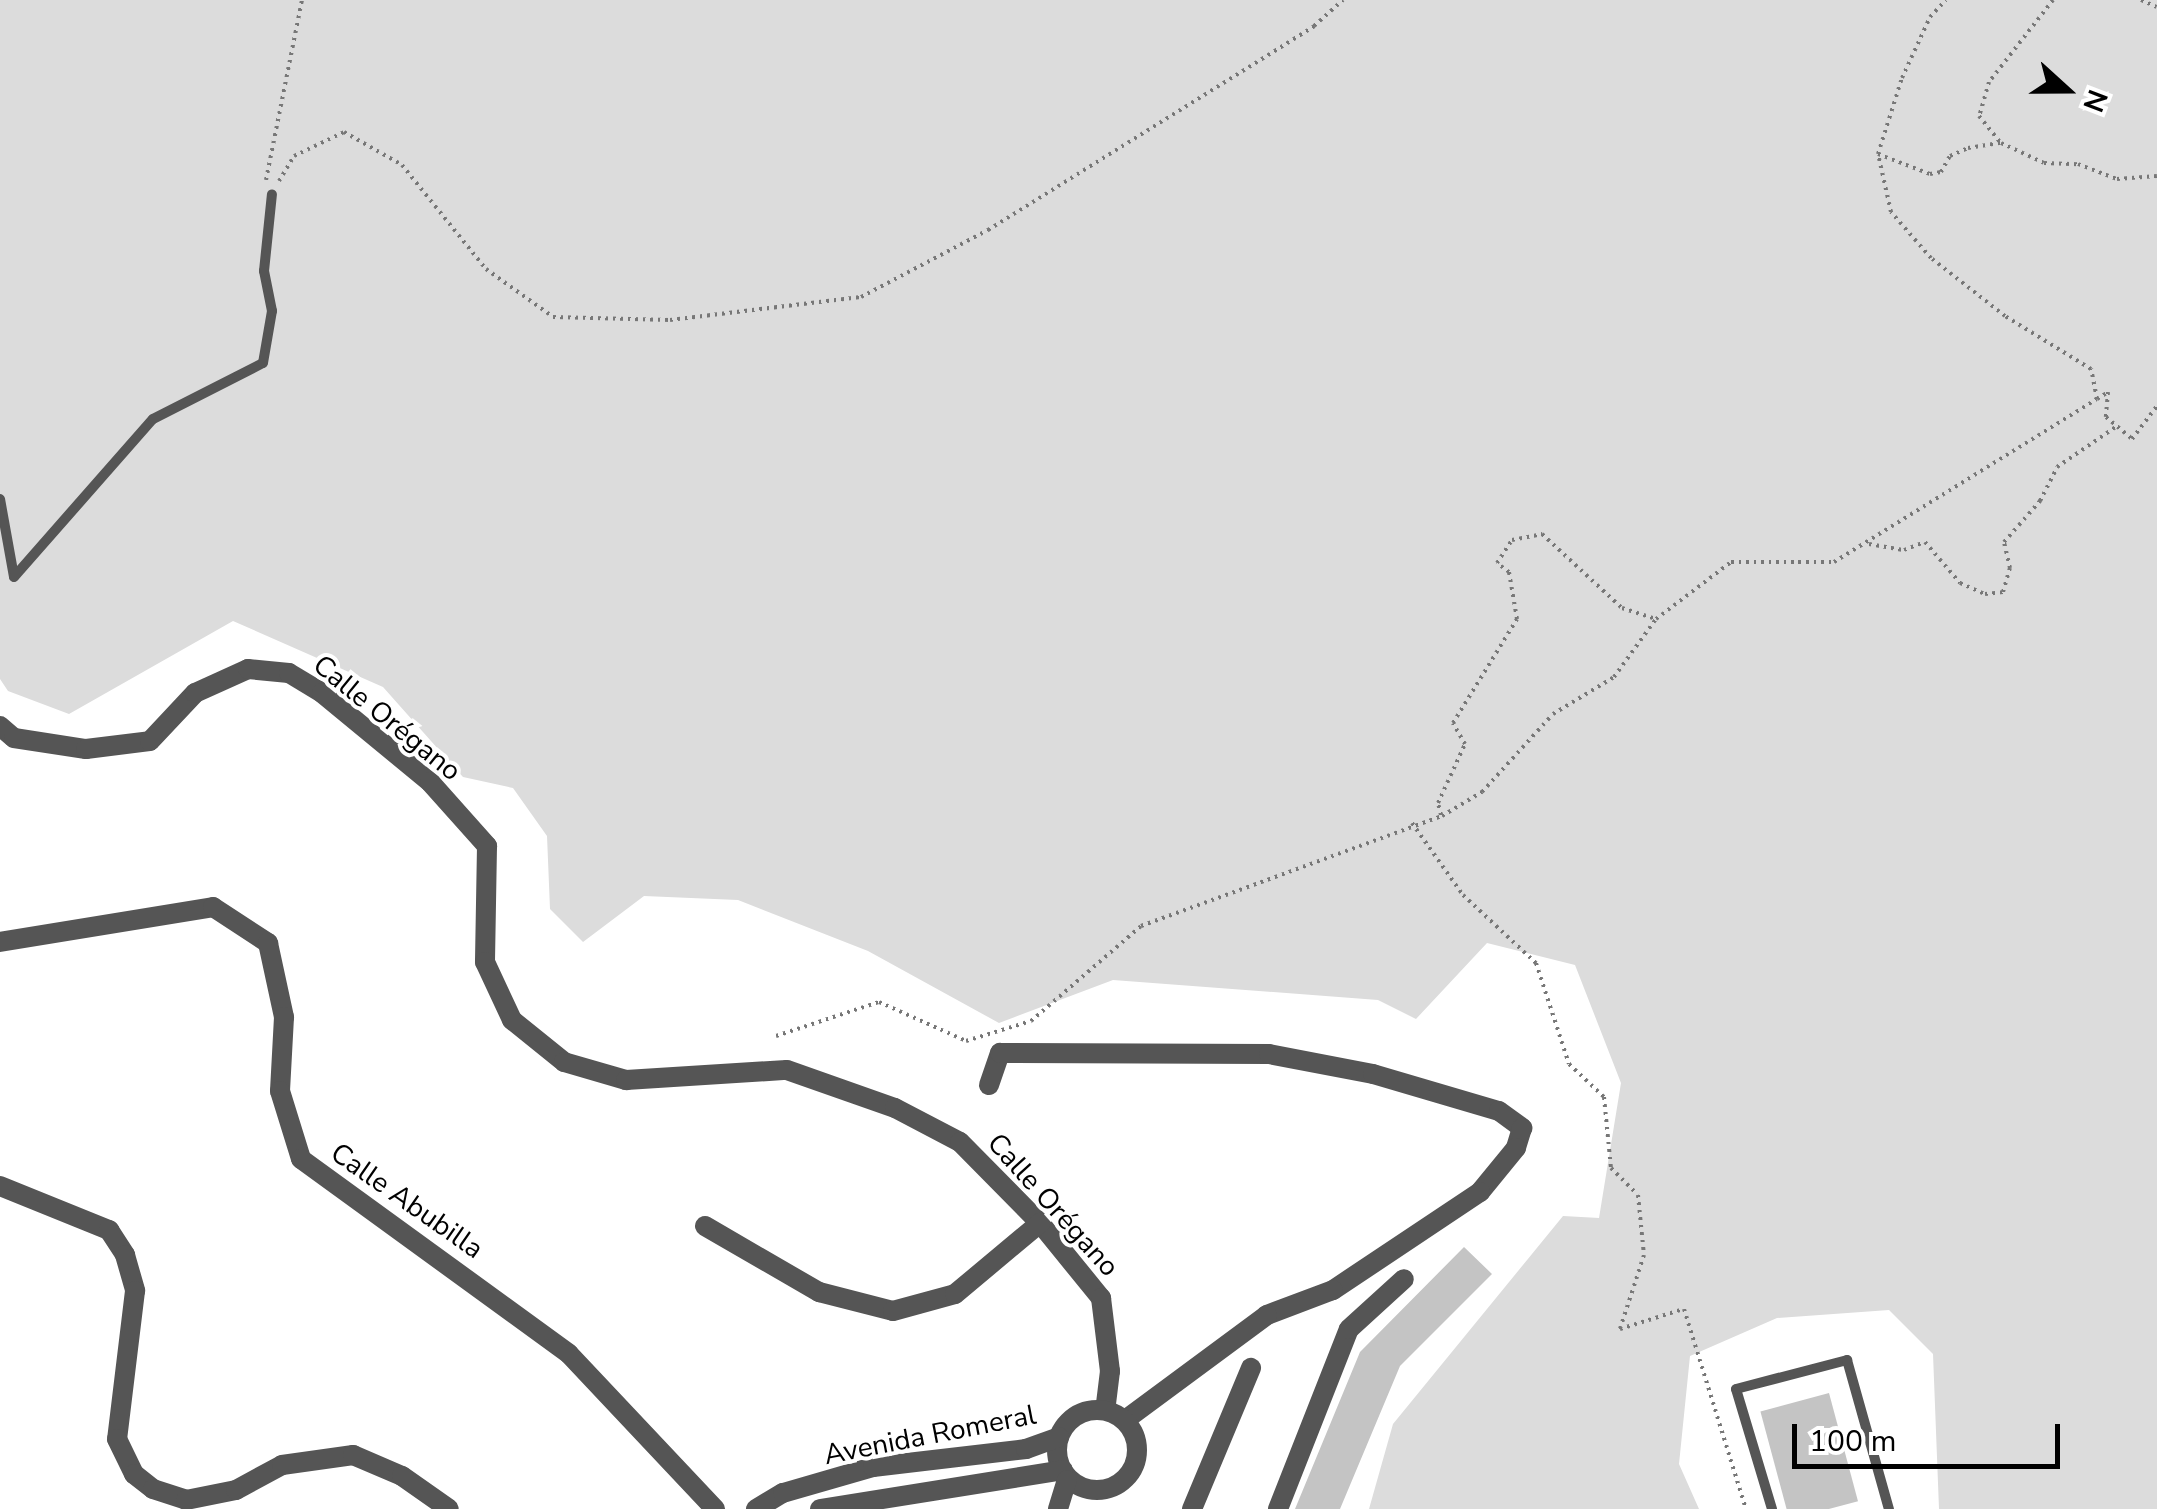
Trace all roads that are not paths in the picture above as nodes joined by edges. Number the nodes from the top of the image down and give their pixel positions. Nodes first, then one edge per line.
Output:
1 (272, 194) road end
2 (0, 499) edge
3 (0, 726) edge
4 (0, 942) edge
5 (989, 1085) dead end
6 (0, 1186) edge
7 (1040, 1223) junction
8 (705, 1226) dead end
9 (1404, 1280) dead end
10 (1250, 1368) dead end
11 (1115, 1415) junction
12 (1059, 1437) junction
13 (1065, 1475) junction
14 (1090, 1500) edge
15 (449, 1509) edge
16 (715, 1509) edge
17 (756, 1509) edge
18 (820, 1509) edge
19 (1058, 1509) edge
20 (1192, 1509) edge
21 (1278, 1509) edge
22 (1772, 1509) edge
23 (1889, 1509) edge

1 - 2 lane
3 - 7 street, Calle Orégano
4 - 16 street, Calle Abubilla
5 - 11 street
6 - 15 street
7 - 8 street
7 - 11 street, Calle Orégano
9 - 21 street
10 - 20 street
11 - 12 street
11 - 14 street
12 - 13 street
12 - 17 street, Avenida Romeral
13 - 14 street
13 - 18 street, Avenida Romeral
13 - 19 street
22 - 23 lane

